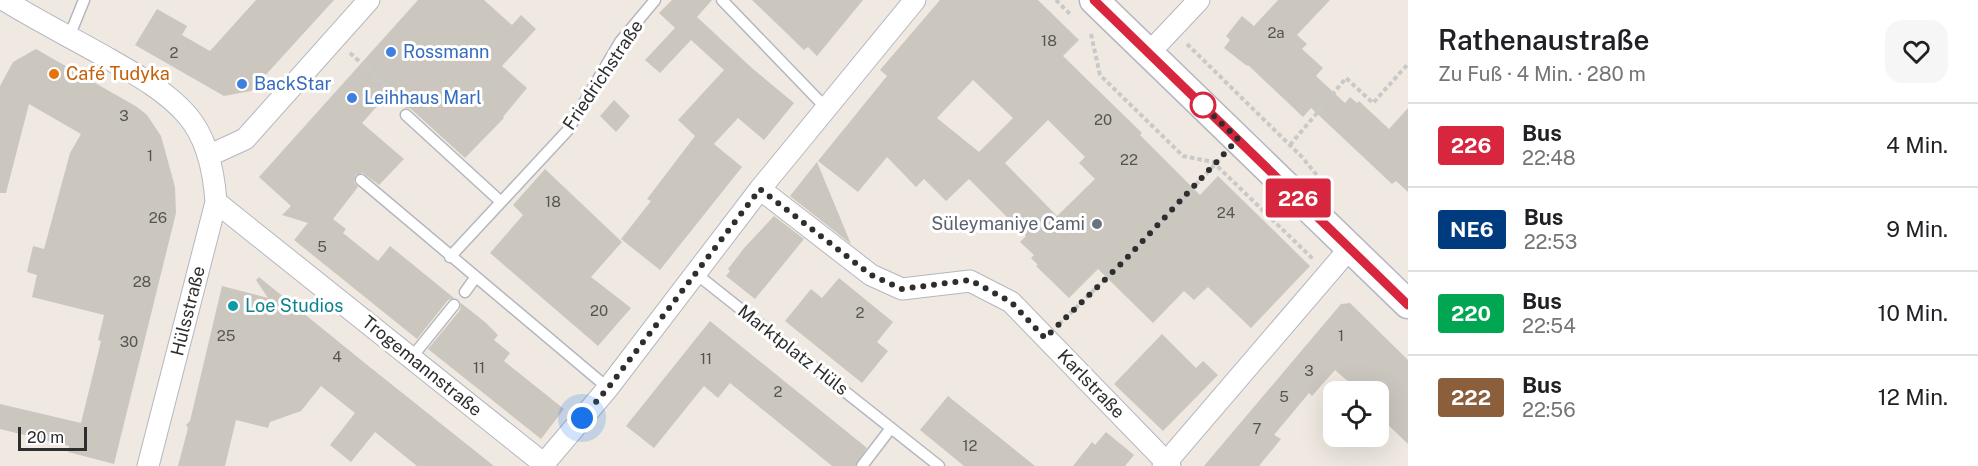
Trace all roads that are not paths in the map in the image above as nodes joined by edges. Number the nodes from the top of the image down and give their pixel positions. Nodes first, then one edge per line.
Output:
1 (4, 0) edge
2 (84, 0) edge
3 (369, 0) edge
4 (655, 0) edge
5 (722, 0) edge
6 (915, 0) edge
7 (1199, 0) edge
8 (1085, 10) edge
9 (69, 37) junction
10 (1149, 53) junction
11 (827, 108) junction
12 (406, 115) road end
13 (204, 147) junction
14 (361, 180) dead end
15 (760, 189) junction
16 (500, 201) junction
17 (216, 202) junction
18 (1350, 248) junction
19 (450, 257) junction
20 (695, 273) junction
21 (476, 278) junction
22 (465, 292) dead end
23 (1408, 304) edge
24 (454, 305) dead end
25 (412, 357) junction
26 (608, 388) junction
27 (891, 428) junction
28 (543, 465) edge
29 (1167, 465) edge
30 (148, 466) edge
31 (862, 466) edge
32 (939, 466) edge

1 - 9 street, Hülsstraße
2 - 9 lane
3 - 13 street
4 - 16 lane, Friedrichstraße
5 - 11 lane
6 - 11 street
7 - 10 street
8 - 10 main road
9 - 13 street, Hülsstraße
10 - 18 main road
11 - 15 street
12 - 16 lane
13 - 17 street, Hülsstraße
14 - 19 lane
15 - 20 street
15 - 29 street, Karlstraße
16 - 19 lane, Friedrichstraße
17 - 25 street, Trogemannstraße
17 - 30 street, Hülsstraße
18 - 23 main road
18 - 29 street
19 - 21 lane
20 - 26 street
20 - 27 lane, Marktplatz Hüls
21 - 22 lane
21 - 26 lane
24 - 25 lane
25 - 28 street, Trogemannstraße
26 - 28 street
27 - 31 lane
27 - 32 lane, Marktplatz Hüls

